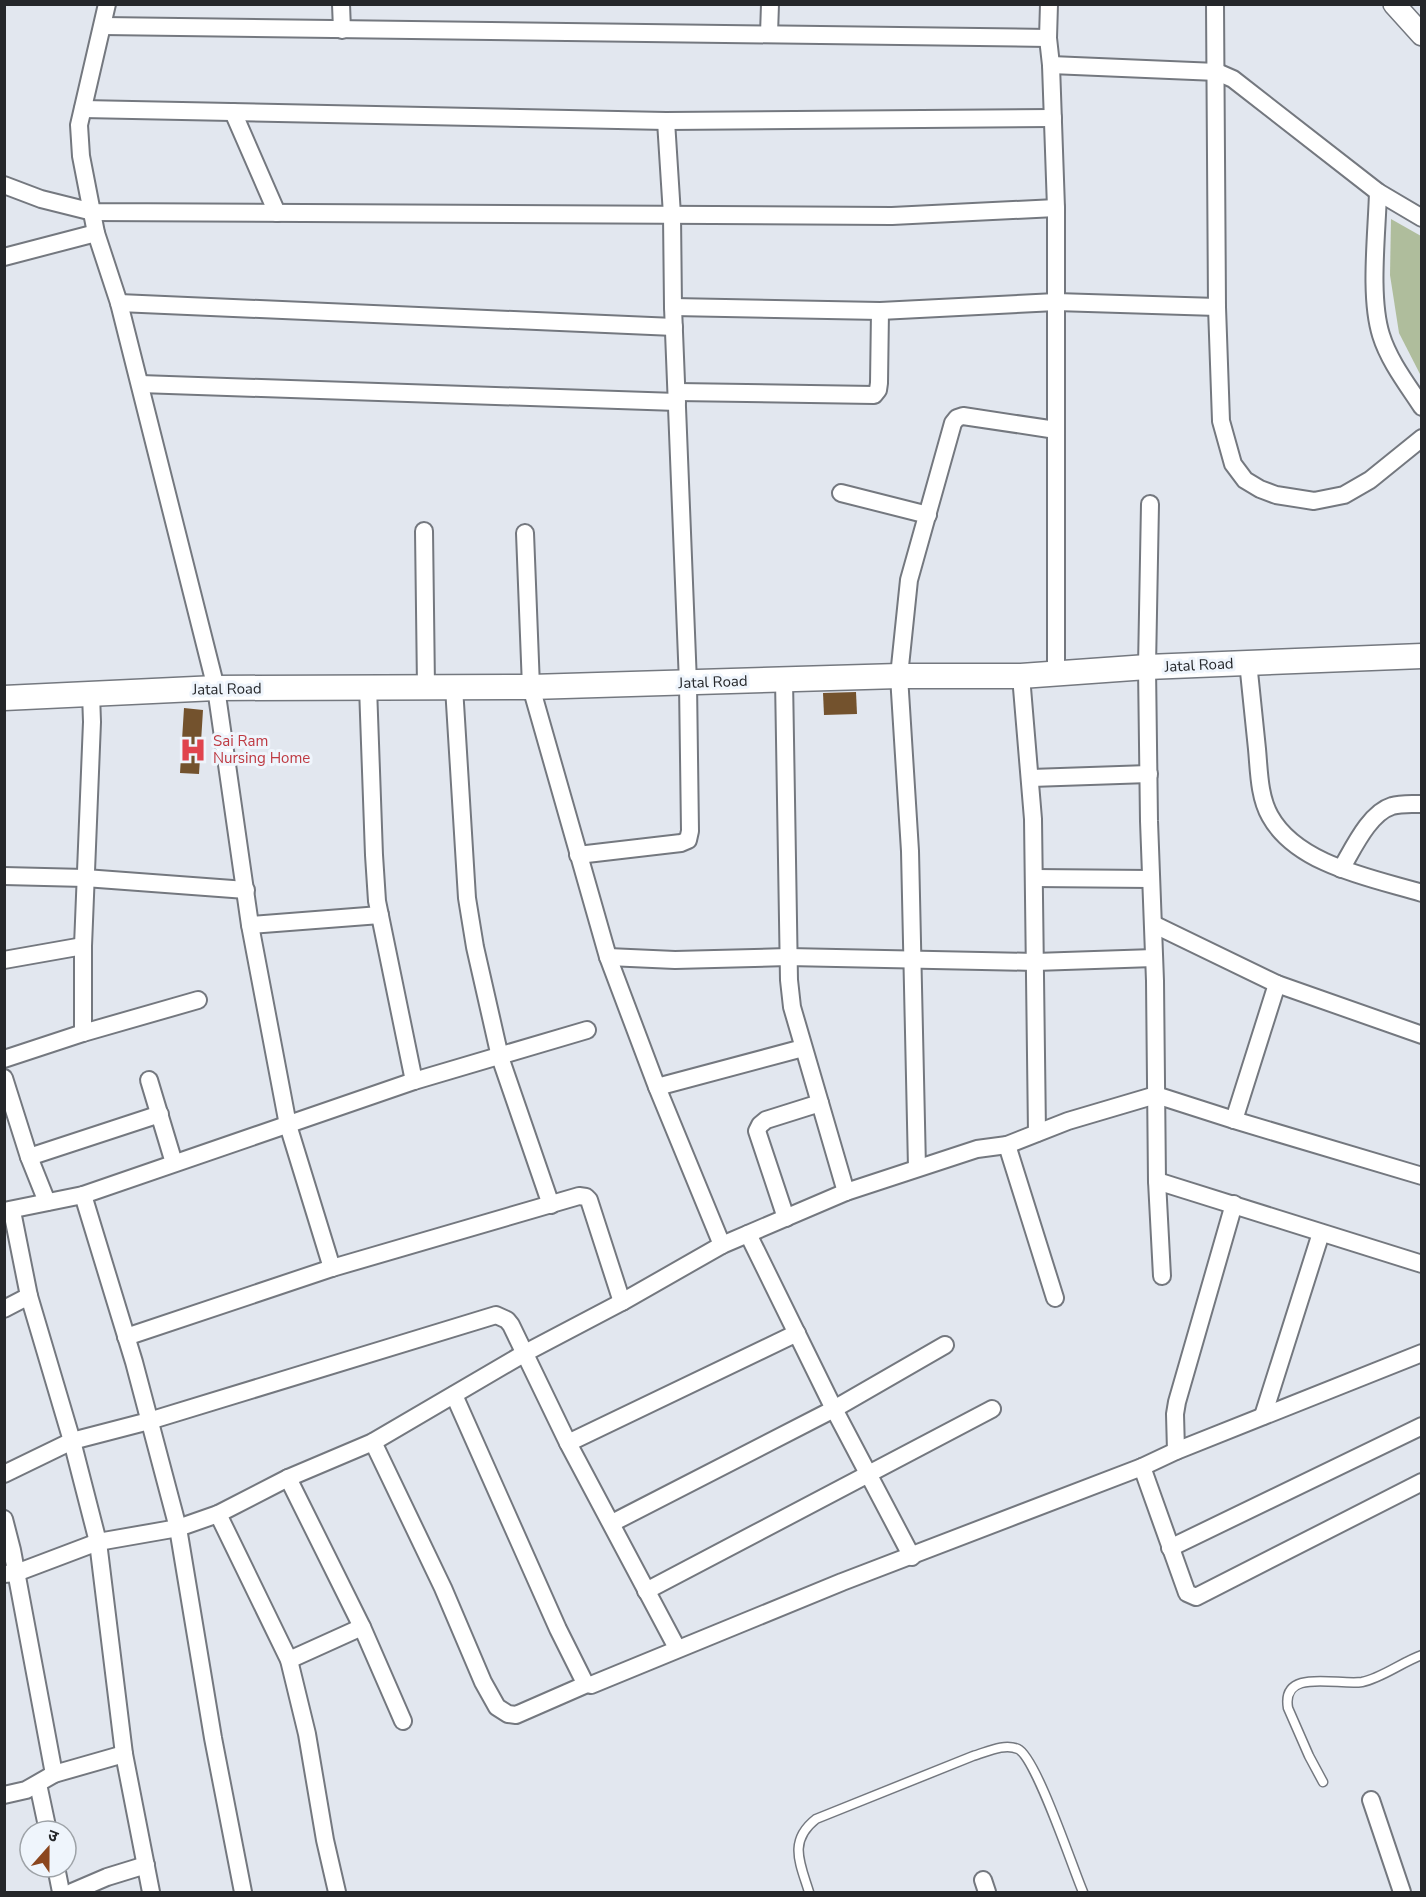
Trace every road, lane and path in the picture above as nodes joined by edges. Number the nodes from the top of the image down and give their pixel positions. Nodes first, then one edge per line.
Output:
1 (107, 4) edge
2 (341, 4) edge
3 (770, 4) edge
4 (1049, 4) edge
5 (1215, 4) edge
6 (1394, 4) edge
7 (103, 26) junction
8 (342, 30) junction
9 (769, 34) junction
10 (1422, 34) edge
11 (1048, 38) junction
12 (1052, 65) junction
13 (1217, 72) junction
14 (83, 109) junction
15 (232, 112) junction
16 (1053, 118) junction
17 (666, 121) junction
18 (4, 185) edge
19 (1378, 192) junction
20 (1056, 208) junction
21 (93, 212) junction
22 (277, 213) junction
23 (672, 215) junction
24 (1422, 218) edge
25 (96, 233) junction
26 (4, 257) edge
27 (1056, 302) junction
28 (119, 303) junction
29 (673, 307) junction
30 (1217, 307) junction
31 (880, 311) junction
32 (674, 327) junction
33 (140, 384) junction
34 (677, 397) junction
35 (1422, 407) edge
36 (1056, 430) junction
37 (1422, 438) edge
38 (841, 493) dead end
39 (1150, 504) dead end
40 (928, 515) junction
41 (424, 531) dead end
42 (525, 533) dead end
43 (1422, 656) edge
44 (1248, 662) junction
45 (1146, 667) junction
46 (1056, 674) junction
47 (899, 676) junction
48 (1021, 676) junction
49 (784, 679) junction
50 (688, 683) junction
51 (368, 687) junction
52 (426, 687) junction
53 (454, 687) junction
54 (531, 687) junction
55 (216, 688) junction
56 (91, 693) junction
57 (4, 698) edge
58 (1149, 774) junction
59 (1031, 778) junction
60 (1422, 804) edge
61 (578, 855) junction
62 (1341, 868) junction
63 (4, 876) edge
64 (85, 878) junction
65 (1034, 879) junction
66 (1151, 879) junction
67 (246, 890) junction
68 (1422, 893) edge
69 (380, 915) junction
70 (1153, 924) junction
71 (250, 925) junction
72 (83, 946) junction
73 (608, 957) junction
74 (788, 957) junction
75 (1154, 958) junction
76 (4, 960) edge
77 (912, 960) junction
78 (1035, 962) junction
79 (1278, 984) junction
80 (198, 1000) dead end
81 (587, 1030) dead end
82 (83, 1033) junction
83 (1422, 1035) edge
84 (803, 1048) junction
85 (500, 1057) junction
86 (4, 1059) edge
87 (4, 1078) edge
88 (149, 1080) dead end
89 (414, 1081) junction
90 (657, 1087) junction
91 (1156, 1095) junction
92 (820, 1103) junction
93 (160, 1114) junction
94 (1234, 1120) junction
95 (288, 1125) junction
96 (1037, 1132) junction
97 (1007, 1145) junction
98 (29, 1157) junction
99 (174, 1163) junction
100 (917, 1168) junction
101 (1422, 1176) edge
102 (1157, 1181) junction
103 (846, 1192) junction
104 (83, 1195) junction
105 (47, 1202) junction
106 (1234, 1204) junction
107 (551, 1205) junction
108 (8, 1211) edge
109 (786, 1218) junction
110 (1321, 1233) junction
111 (748, 1234) junction
112 (722, 1245) junction
113 (1422, 1264) edge
114 (332, 1268) junction
115 (1162, 1276) dead end
116 (29, 1296) junction
117 (1055, 1298) dead end
118 (622, 1302) junction
119 (4, 1309) edge
120 (797, 1333) junction
121 (126, 1337) junction
122 (945, 1345) dead end
123 (525, 1353) junction
124 (1422, 1353) edge
125 (454, 1395) junction
126 (834, 1409) junction
127 (992, 1409) dead end
128 (1263, 1416) junction
129 (149, 1421) junction
130 (1422, 1426) edge
131 (72, 1442) junction
132 (373, 1442) junction
133 (568, 1443) junction
134 (1176, 1451) junction
135 (1142, 1467) junction
136 (4, 1474) edge
137 (869, 1474) junction
138 (288, 1478) junction
139 (1422, 1482) edge
140 (218, 1514) junction
141 (4, 1519) edge
142 (612, 1523) junction
143 (178, 1528) junction
144 (98, 1542) junction
145 (1170, 1548) junction
146 (912, 1557) junction
147 (10, 1573) edge
148 (646, 1591) junction
149 (362, 1626) junction
150 (677, 1648) junction
151 (1422, 1655) edge
152 (289, 1660) junction
153 (587, 1684) junction
154 (403, 1721) dead end
155 (124, 1754) junction
156 (54, 1774) junction
157 (1323, 1782) dead end
158 (38, 1784) junction
159 (4, 1795) edge
160 (1371, 1800) dead end
161 (45, 1819) edge
162 (146, 1865) junction
163 (72, 1893) edge
164 (151, 1893) edge
165 (243, 1893) edge
166 (337, 1893) edge
167 (809, 1893) edge
168 (1083, 1893) edge
169 (1402, 1893) edge

1 - 7 street
2 - 8 street
3 - 9 street
4 - 11 street
5 - 13 street
6 - 10 street
7 - 8 street
7 - 14 street
8 - 9 street
9 - 11 street
11 - 12 street
12 - 13 street
12 - 16 street
13 - 19 street
13 - 30 street
14 - 15 street
14 - 21 street
15 - 17 street
15 - 22 street
16 - 17 street
16 - 20 street
17 - 23 street
18 - 21 street
19 - 24 street
19 - 35 street
20 - 23 street
20 - 27 street
21 - 22 street
21 - 25 street
22 - 23 street
23 - 29 street
25 - 26 street
25 - 28 street
27 - 30 street
27 - 31 street
27 - 36 street
28 - 32 street
28 - 33 street
29 - 31 street
29 - 32 street
30 - 37 street
31 - 34 street
32 - 34 street
33 - 34 street
33 - 55 street
34 - 50 street
36 - 40 street
36 - 46 street
38 - 40 street
39 - 45 street
40 - 47 street
41 - 52 street
42 - 54 street
43 - 44 main road, Jatal Road
44 - 45 main road, Jatal Road
44 - 62 street
45 - 46 main road, Jatal Road
45 - 58 street
46 - 48 main road, Jatal Road
47 - 48 main road, Jatal Road
47 - 49 main road, Jatal Road
47 - 77 street
48 - 59 street
49 - 50 main road, Jatal Road
49 - 74 street
50 - 54 main road, Jatal Road
50 - 61 street
51 - 52 main road, Jatal Road
51 - 55 main road, Jatal Road
51 - 69 street
52 - 53 main road, Jatal Road
53 - 54 main road, Jatal Road
53 - 85 street
54 - 61 street
55 - 56 main road, Jatal Road
55 - 67 street
56 - 57 main road, Jatal Road
56 - 64 street
58 - 59 street
58 - 66 street
59 - 65 street
60 - 62 street
61 - 73 street
62 - 68 street
63 - 64 street
64 - 67 street
64 - 72 street
65 - 66 street
65 - 78 street
66 - 70 street
67 - 71 street
69 - 71 street
69 - 89 street
70 - 75 street
70 - 79 street
71 - 95 street
72 - 76 street
72 - 82 street
73 - 74 street
73 - 90 street
74 - 77 street
74 - 84 street
75 - 78 street
75 - 91 street
77 - 78 street
77 - 100 street
78 - 96 street
79 - 83 street
79 - 94 street
80 - 82 street
81 - 85 street
82 - 86 street
84 - 90 street
84 - 92 street
85 - 89 street
85 - 107 street
87 - 98 street
88 - 93 street
89 - 95 street
90 - 112 street
91 - 94 street
91 - 96 street
91 - 102 street
92 - 103 street
92 - 109 street
93 - 98 street
93 - 99 street
94 - 101 street
95 - 99 street
95 - 114 street
96 - 97 street
97 - 100 street
97 - 117 street
98 - 105 street
99 - 104 street
100 - 103 street
102 - 106 street
102 - 115 street
103 - 109 street
104 - 105 street
104 - 121 street
105 - 108 street
106 - 110 street
106 - 134 street
107 - 114 street
107 - 118 street
108 - 116 street
109 - 111 street
110 - 113 street
110 - 128 street
111 - 112 street
111 - 120 street
112 - 118 street
114 - 121 street
116 - 119 street
116 - 131 street
118 - 123 street
120 - 126 street
120 - 133 street
121 - 129 street
122 - 126 street
123 - 125 street
123 - 129 street
123 - 133 street
124 - 128 street
125 - 132 street
125 - 153 street
126 - 137 street
126 - 142 street
127 - 137 street
128 - 134 street
129 - 131 street
129 - 143 street
130 - 145 street
131 - 136 street
131 - 144 street
132 - 138 street
132 - 153 street
133 - 142 street
134 - 135 street
135 - 145 street
135 - 146 street
137 - 146 street
137 - 148 street
138 - 140 street
138 - 149 street
139 - 145 street
140 - 143 street
140 - 152 street
141 - 147 street
142 - 148 street
143 - 144 street
143 - 165 street
144 - 147 street
144 - 155 street
146 - 150 street
147 - 156 street
148 - 150 street
149 - 152 street
149 - 154 street
150 - 153 street
151 - 157 lane
152 - 166 street
155 - 156 street
155 - 162 street
156 - 158 street
158 - 159 street
158 - 161 street
160 - 169 street
162 - 163 street
162 - 164 street
167 - 168 lane

